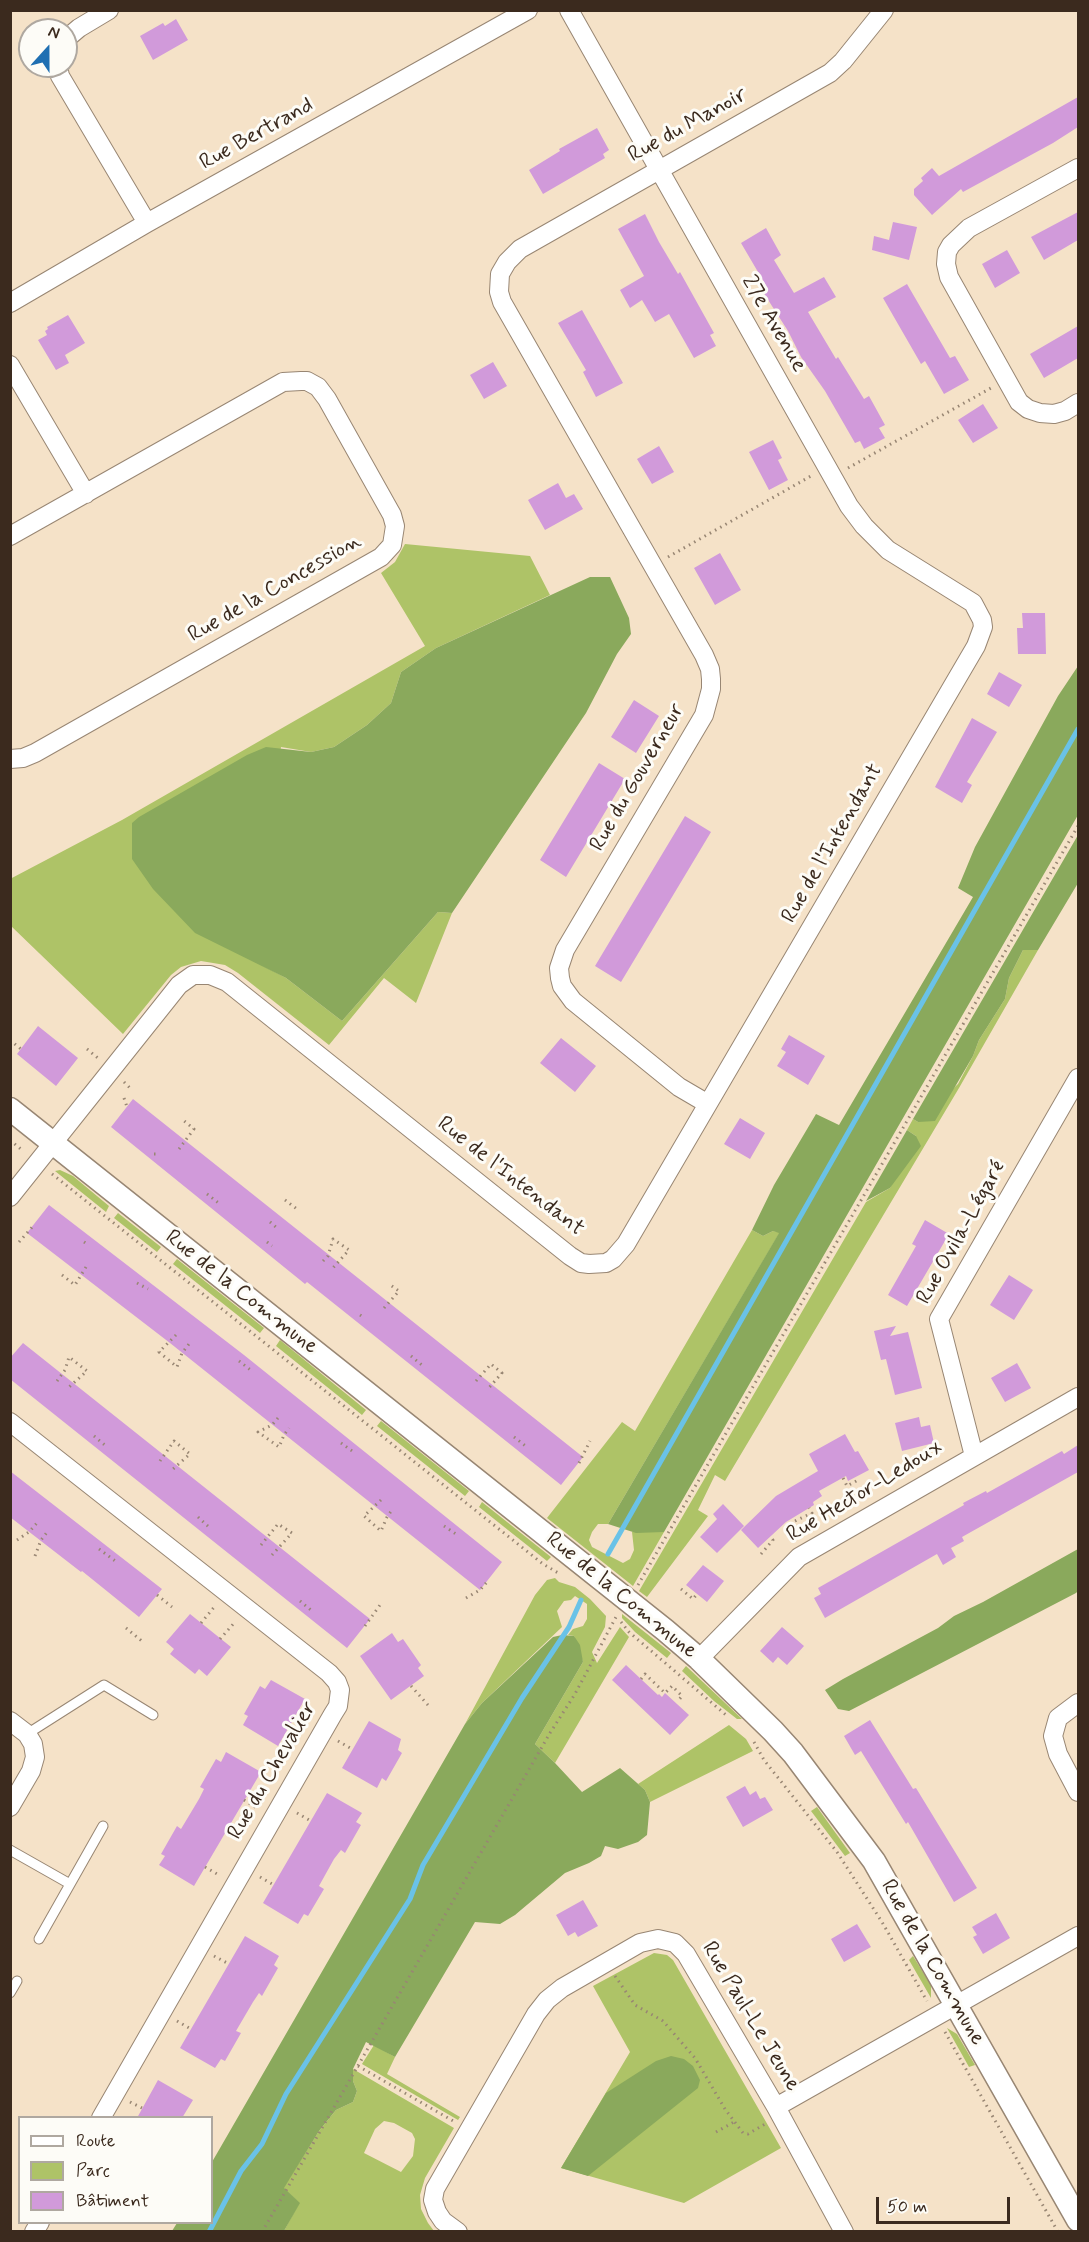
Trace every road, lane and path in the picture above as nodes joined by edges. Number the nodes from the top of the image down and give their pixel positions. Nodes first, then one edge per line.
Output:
1 (109, 10) edge
2 (528, 10) edge
3 (568, 10) edge
4 (884, 10) edge
5 (78, 29) edge
6 (61, 78) edge
7 (1078, 168) edge
8 (658, 170) junction
9 (147, 223) junction
10 (502, 268) joint
11 (10, 303) edge
12 (10, 365) edge
13 (992, 387) dead end
14 (1078, 403) edge
15 (846, 469) dead end
16 (813, 475) dead end
17 (86, 494) junction
18 (10, 536) edge
19 (664, 560) dead end
20 (982, 620) joint
21 (10, 759) edge
22 (1078, 826) edge
23 (10, 1040) edge
24 (21, 1049) dead end
25 (1078, 1078) edge
26 (124, 1098) dead end
27 (708, 1104) junction
28 (127, 1107) dead end
29 (10, 1109) edge
30 (183, 1120) dead end
31 (10, 1140) edge
32 (53, 1144) junction
33 (179, 1149) dead end
34 (26, 1154) dead end
35 (49, 1172) dead end
36 (207, 1194) dead end
37 (10, 1197) edge
38 (285, 1200) dead end
39 (220, 1204) dead end
40 (297, 1209) dead end
41 (270, 1222) dead end
42 (34, 1225) dead end
43 (278, 1229) dead end
44 (19, 1242) dead end
45 (267, 1242) dead end
46 (272, 1246) dead end
47 (323, 1261) dead end
48 (86, 1267) dead end
49 (332, 1269) dead end
50 (62, 1275) dead end
51 (137, 1283) dead end
52 (390, 1284) dead end
53 (148, 1289) dead end
54 (384, 1308) dead end
55 (176, 1335) dead end
56 (189, 1344) dead end
57 (411, 1356) dead end
58 (239, 1361) dead end
59 (423, 1366) dead end
60 (252, 1371) dead end
61 (57, 1381) dead end
62 (476, 1381) dead end
63 (67, 1389) dead end
64 (487, 1390) dead end
65 (1078, 1397) edge
66 (278, 1418) dead end
67 (10, 1422) edge
68 (289, 1428) dead end
69 (94, 1436) dead end
70 (514, 1437) dead end
71 (590, 1441) dead end
72 (341, 1443) dead end
73 (107, 1447) dead end
74 (527, 1447) dead end
75 (355, 1453) dead end
76 (974, 1456) junction
77 (160, 1461) dead end
78 (579, 1463) dead end
79 (172, 1470) dead end
80 (843, 1478) dead end
81 (860, 1479) dead end
82 (381, 1500) dead end
83 (809, 1508) dead end
84 (392, 1510) dead end
85 (477, 1511) dead end
86 (198, 1517) dead end
87 (795, 1521) dead end
88 (37, 1523) dead end
89 (444, 1526) dead end
90 (210, 1528) dead end
91 (48, 1531) dead end
92 (459, 1536) dead end
93 (770, 1537) dead end
94 (17, 1540) dead end
95 (261, 1545) dead end
96 (99, 1549) dead end
97 (760, 1554) dead end
98 (272, 1555) dead end
99 (35, 1556) dead end
100 (118, 1563) dead end
101 (486, 1582) dead end
102 (636, 1589) dead end
103 (681, 1589) dead end
104 (226, 1592) junction
105 (697, 1594) dead end
106 (157, 1595) dead end
107 (466, 1598) dead end
108 (300, 1600) dead end
109 (380, 1605) dead end
110 (172, 1607) dead end
111 (246, 1608) junction
112 (312, 1611) dead end
113 (201, 1623) dead end
114 (365, 1626) dead end
115 (126, 1628) dead end
116 (220, 1638) dead end
117 (143, 1642) dead end
118 (699, 1659) junction
119 (641, 1679) dead end
120 (411, 1686) dead end
121 (678, 1701) dead end
122 (1078, 1703) edge
123 (428, 1706) dead end
124 (153, 1715) dead end
125 (729, 1718) dead end
126 (10, 1721) edge
127 (27, 1734) junction
128 (752, 1738) dead end
129 (1078, 1792) edge
130 (10, 1807) edge
131 (103, 1826) dead end
132 (10, 1850) edge
133 (70, 1884) junction
134 (1078, 1936) edge
135 (39, 1939) dead end
136 (614, 1974) dead end
137 (17, 1982) dead end
138 (10, 1993) edge
139 (928, 2002) dead end
140 (957, 2004) junction
141 (943, 2029) dead end
142 (358, 2066) junction
143 (771, 2115) junction
144 (102, 2116) edge
145 (456, 2122) dead end
146 (734, 2122) junction
147 (716, 2132) dead end
148 (1078, 2220) edge
149 (262, 2232) edge
150 (458, 2232) edge
151 (844, 2232) edge
152 (1058, 2232) edge

1 - 5 street
2 - 9 street, Rue Bertrand
3 - 8 street, 27e Avenue
4 - 8 street, Rue du Manoir
6 - 9 street
7 - 14 street
8 - 10 street, Rue du Manoir
8 - 20 street, 27e Avenue
9 - 11 street, Rue Bertrand
10 - 27 street, Rue du Gouverneur
12 - 17 street
13 - 15 path
16 - 19 path
17 - 18 street, Rue de la Concession
17 - 21 street, Rue de la Concession
20 - 27 street, Rue de l'Intendant
22 - 102 path
23 - 24 path
25 - 76 street, Rue Ovila-Légaré
26 - 28 path
27 - 32 street, Rue de l'Intendant
29 - 32 street, Rue de la Commune
30 - 33 path
31 - 34 path
32 - 37 street, Rue de l'Intendant
32 - 118 street, Rue de la Commune
35 - 85 path, Rue de la Commune
36 - 39 path
38 - 40 path
41 - 43 path
42 - 44 path
45 - 46 path
47 - 49 path
48 - 50 path
51 - 53 path
52 - 54 path
55 - 56 path
57 - 59 path
58 - 60 path
61 - 63 path
62 - 64 path
65 - 76 street, Rue Hector-Ledoux
66 - 68 path
67 - 104 street, Rue du Chevalier
69 - 73 path
70 - 74 path
71 - 78 path
72 - 75 path
76 - 118 street, Rue Hector-Ledoux
77 - 79 path
80 - 81 path
82 - 84 path
83 - 87 path
86 - 90 path
88 - 94 path
89 - 92 path
91 - 99 path
93 - 97 path
95 - 98 path
96 - 100 path
101 - 107 path
103 - 105 path
104 - 111 street, Rue du Chevalier
104 - 113 path
106 - 110 path
108 - 112 path
109 - 114 path
111 - 116 path
111 - 144 street, Rue du Chevalier
115 - 117 path
118 - 140 street, Rue de la Commune
119 - 121 path
120 - 123 path
122 - 129 street
124 - 127 lane
125 - 142 path, Rue de la Commune
126 - 127 street
127 - 130 street
128 - 139 path, Rue de la Commune
131 - 133 lane
132 - 133 lane
133 - 135 lane
134 - 140 street
136 - 146 path
137 - 138 lane
140 - 143 street
140 - 148 street, Rue de la Commune
141 - 152 path, Rue de la Commune
142 - 145 path
142 - 149 path
143 - 146 path
143 - 150 street, Rue Paul-Le Jeune
143 - 151 street, Rue Paul-Le Jeune
146 - 147 path

